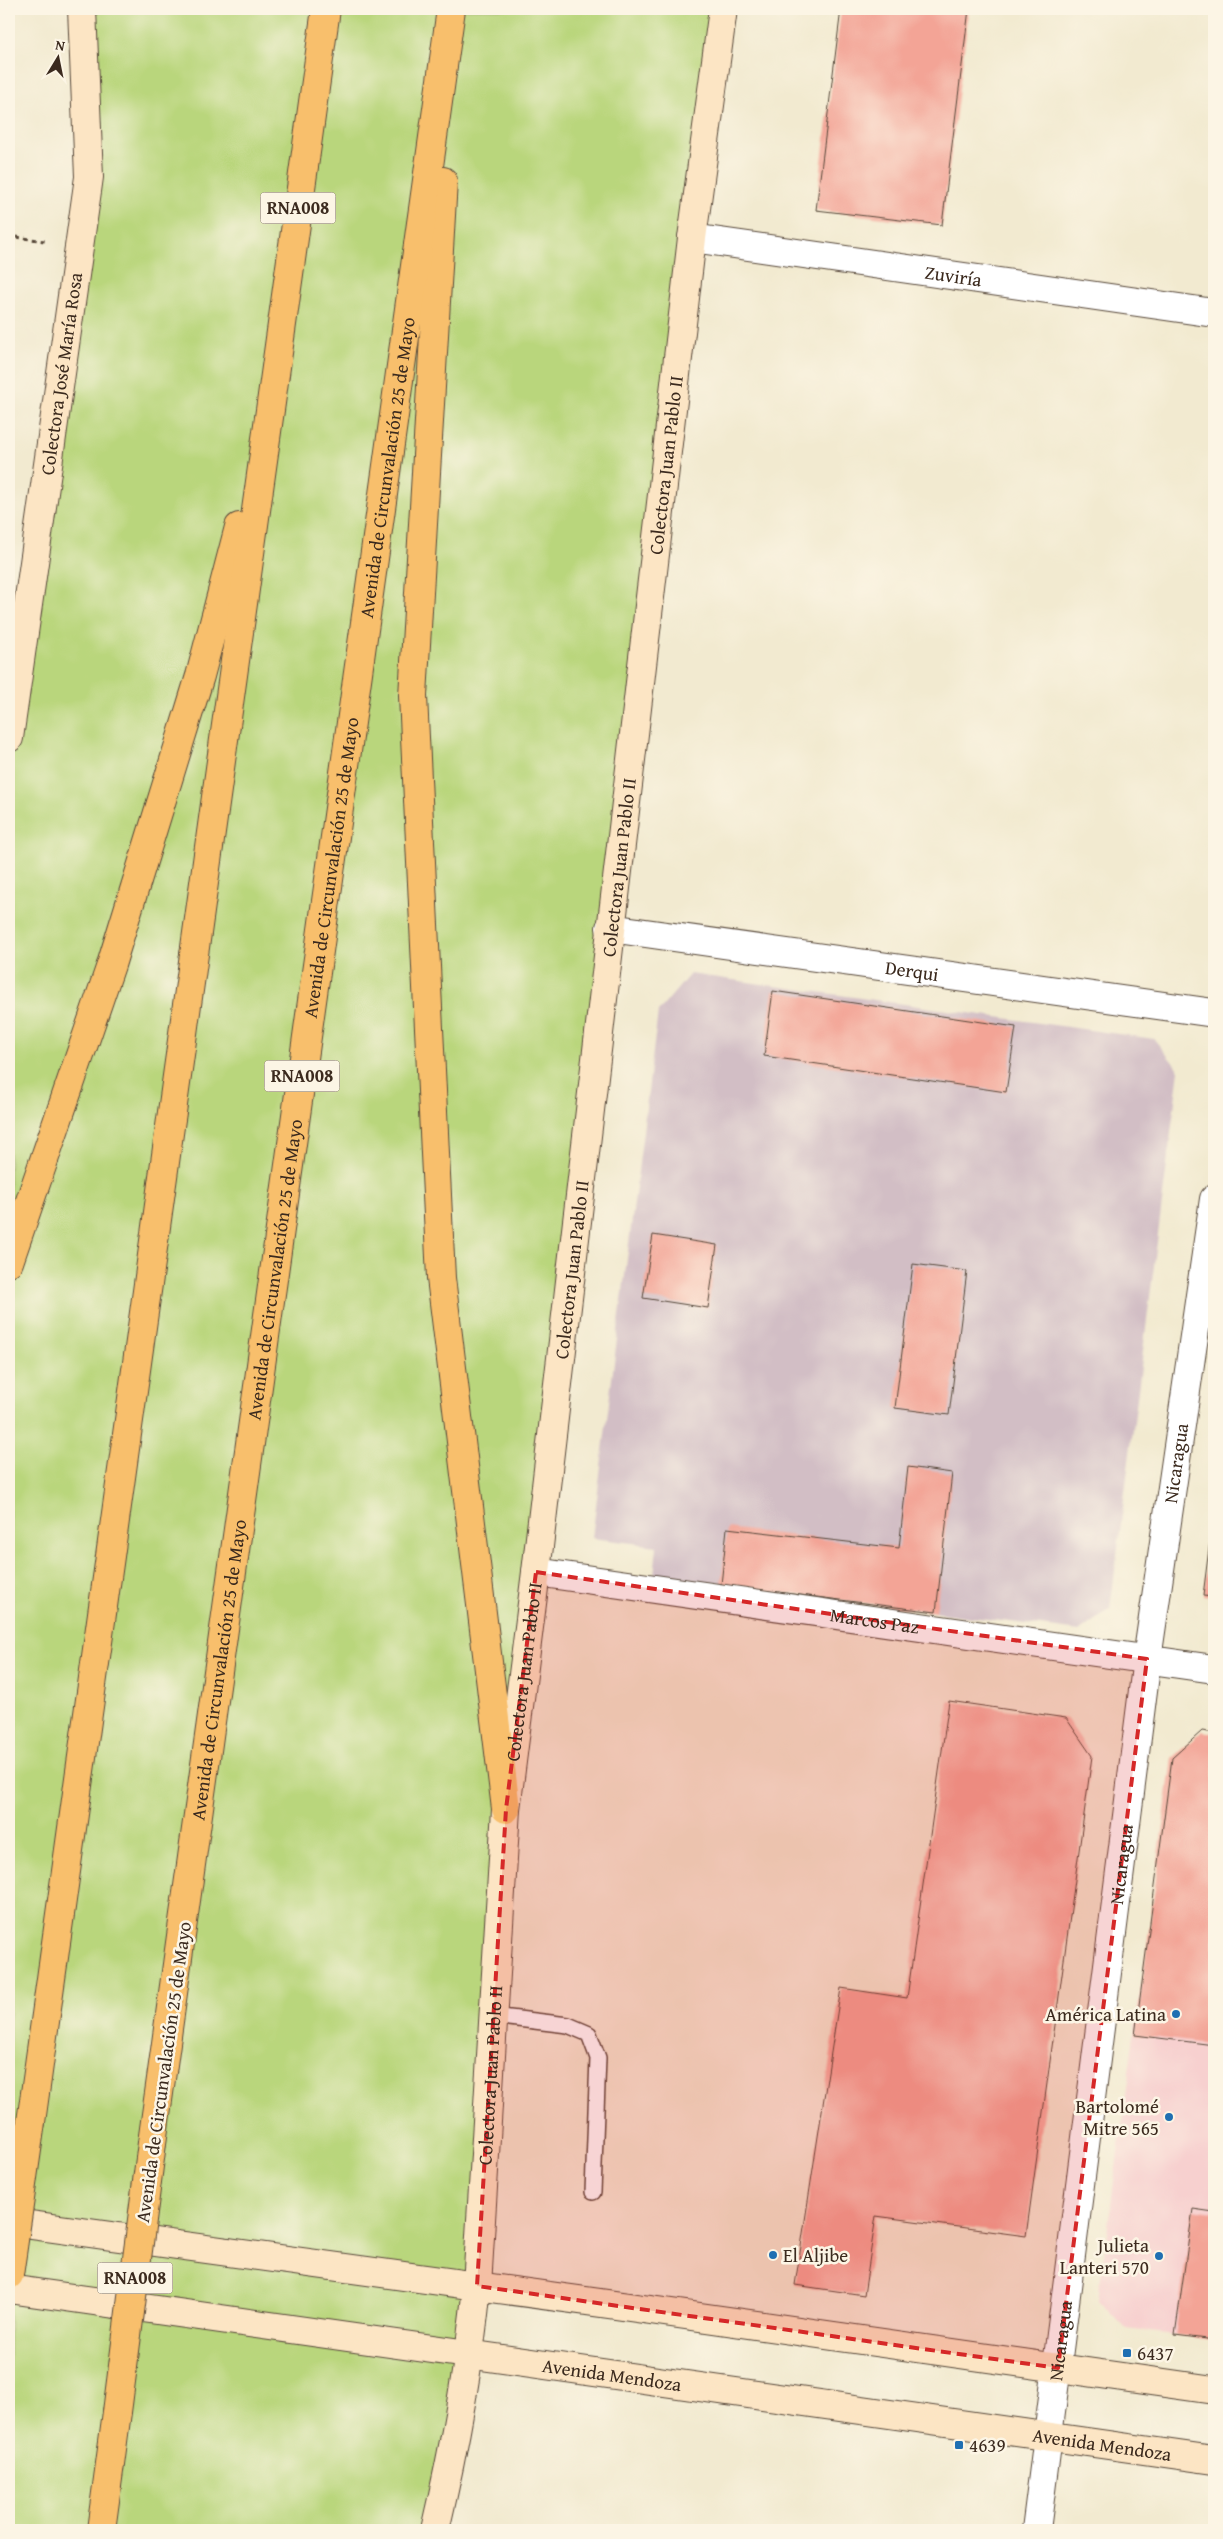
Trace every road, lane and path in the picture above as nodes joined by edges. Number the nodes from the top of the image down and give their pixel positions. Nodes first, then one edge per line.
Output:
1 (82, 9) edge
2 (326, 9) edge
3 (452, 9) edge
4 (723, 9) edge
5 (692, 238) junction
6 (1214, 313) edge
7 (271, 408) junction
8 (9, 738) edge
9 (610, 928) junction
10 (1214, 1013) edge
11 (1214, 1199) edge
12 (9, 1262) edge
13 (536, 1572) junction
14 (1147, 1659) junction
15 (1214, 1669) edge
16 (506, 1808) junction
17 (493, 2016) junction
18 (593, 2192) dead end
19 (9, 2222) edge
20 (9, 2275) edge
21 (477, 2286) junction
22 (9, 2289) edge
23 (470, 2354) junction
24 (1058, 2368) junction
25 (1214, 2390) edge
26 (1049, 2436) junction
27 (1214, 2460) edge
28 (101, 2530) edge
29 (435, 2530) edge
30 (1036, 2530) edge

1 - 8 main road, Colectora José María Rosa
2 - 7 highway, RNA008
3 - 16 highway
3 - 28 highway, Avenida de Circunvalación 25 de Mayo / RNA008, bridge
4 - 5 main road, Colectora Juan Pablo II
5 - 6 street, Zuviría
5 - 9 main road, Colectora Juan Pablo II
7 - 12 highway
7 - 20 highway, RNA008, bridge
9 - 10 street, Derqui
9 - 13 main road, Colectora Juan Pablo II
11 - 14 street, Nicaragua
13 - 14 street, Marcos Paz
13 - 16 main road, Colectora Juan Pablo II
14 - 15 street, Marcos Paz
14 - 24 street, Nicaragua
16 - 17 main road, Colectora Juan Pablo II
17 - 18 lane
17 - 21 main road, Colectora Juan Pablo II
19 - 21 main road
21 - 23 main road, Colectora Juan Pablo II
21 - 24 main road
22 - 23 main road, Avenida Mendoza
23 - 26 main road, Avenida Mendoza
23 - 29 main road, Colectora Juan Pablo II
24 - 25 main road
24 - 26 street, Nicaragua
26 - 27 main road, Avenida Mendoza
26 - 30 street, Nicaragua

